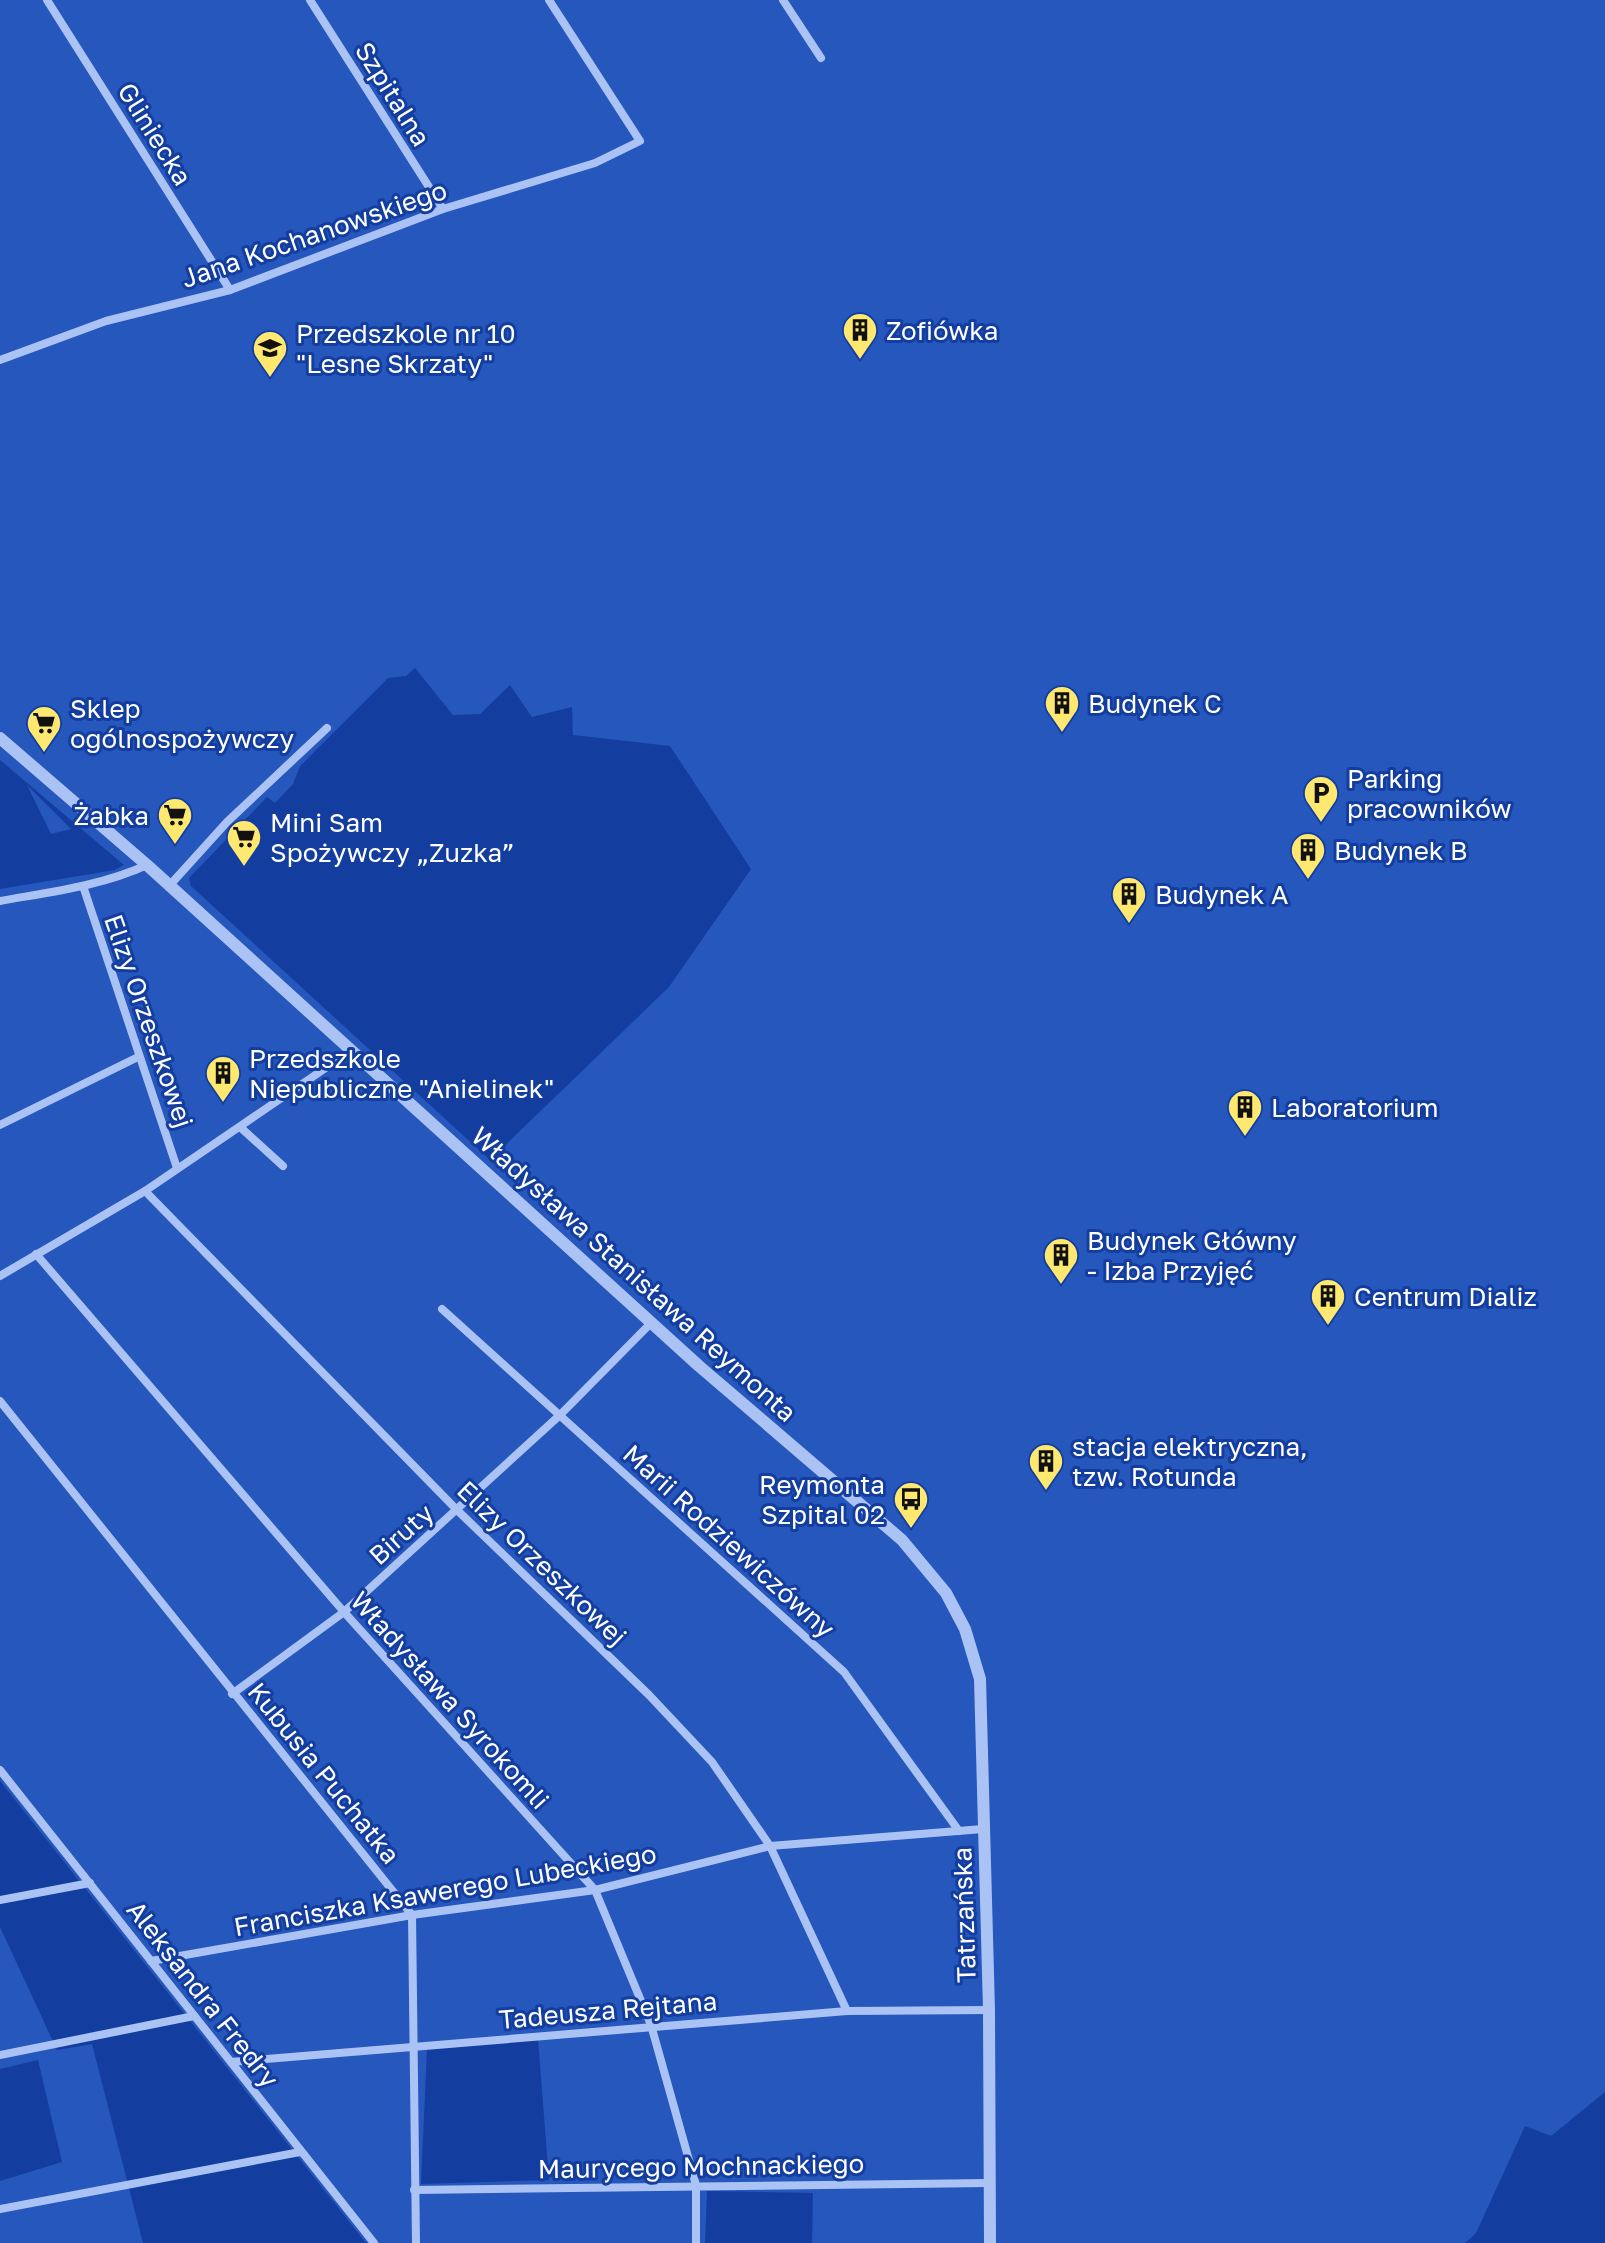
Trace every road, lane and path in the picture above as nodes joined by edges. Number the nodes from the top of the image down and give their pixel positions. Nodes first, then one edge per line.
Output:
1 (47, 0) edge
2 (310, 0) edge
3 (549, 0) edge
4 (783, 0) edge
5 (821, 58) dead end
6 (443, 209) junction
7 (230, 290) junction
8 (0, 360) edge
9 (327, 728) dead end
10 (0, 738) edge
11 (147, 865) junction
12 (170, 885) junction
13 (83, 886) junction
14 (0, 901) edge
15 (352, 1050) junction
16 (138, 1057) junction
17 (0, 1125) edge
18 (240, 1127) junction
19 (283, 1166) dead end
20 (177, 1168) junction
21 (145, 1191) junction
22 (36, 1254) junction
23 (0, 1276) edge
24 (442, 1309) dead end
25 (652, 1322) junction
26 (0, 1401) edge
27 (560, 1415) junction
28 (457, 1510) junction
29 (946, 1593) joint
30 (344, 1612) junction
31 (232, 1694) junction
32 (0, 1770) edge
33 (983, 1829) junction
34 (959, 1831) junction
35 (770, 1846) junction
36 (90, 1883) junction
37 (595, 1890) junction
38 (0, 1900) edge
39 (412, 1915) junction
40 (151, 1961) junction
41 (989, 2010) junction
42 (847, 2011) junction
43 (194, 2016) junction
44 (651, 2025) junction
45 (412, 2047) junction
46 (0, 2055) edge
47 (231, 2062) junction
48 (300, 2152) junction
49 (989, 2183) junction
50 (696, 2185) junction
51 (414, 2190) junction
52 (0, 2209) edge
53 (374, 2243) edge
54 (416, 2243) edge
55 (696, 2243) edge
56 (990, 2243) edge

1 - 7 street, Gliniecka
2 - 6 street, Szpitalna
3 - 6 street, Jana Kochanowskiego
4 - 5 street
6 - 7 street, Jana Kochanowskiego
7 - 8 street, Jana Kochanowskiego
9 - 12 street
10 - 11 street, Władysława Stanisława Reymonta
11 - 12 street, Władysława Stanisława Reymonta
11 - 13 street
12 - 15 street, Władysława Stanisława Reymonta
13 - 14 street
13 - 16 street, Elizy Orzeszkowej
15 - 18 street
15 - 25 street, Władysława Stanisława Reymonta
16 - 17 street
16 - 20 street, Elizy Orzeszkowej
18 - 19 street
18 - 20 street
20 - 21 street
21 - 22 street
21 - 28 street, Elizy Orzeszkowej
22 - 23 street
22 - 30 street, Władysława Syrokomli
24 - 27 street, Marii Rodziewiczówny
25 - 27 street, Biruty
25 - 29 street, Władysława Stanisława Reymonta
26 - 31 street, Kubusia Puchatka
27 - 28 street, Biruty
27 - 34 street, Marii Rodziewiczówny
28 - 30 street, Biruty
28 - 35 street, Elizy Orzeszkowej
29 - 33 street, Tatrzańska
30 - 31 street, Biruty
30 - 37 street, Władysława Syrokomli
31 - 39 street, Kubusia Puchatka
32 - 36 street, Aleksandra Fredry
33 - 34 street, Franciszka Ksawerego Lubeckiego
33 - 41 street, Tatrzańska
34 - 35 street, Franciszka Ksawerego Lubeckiego
35 - 37 street, Franciszka Ksawerego Lubeckiego
35 - 42 street, Elizy Orzeszkowej
36 - 38 street
36 - 40 street, Aleksandra Fredry
37 - 39 street, Franciszka Ksawerego Lubeckiego
37 - 44 street, Władysława Syrokomli
39 - 40 street, Franciszka Ksawerego Lubeckiego
39 - 45 street
40 - 43 street, Aleksandra Fredry
41 - 42 street, Tadeusza Rejtana
41 - 49 street, Tatrzańska
42 - 44 street, Tadeusza Rejtana
43 - 46 street
43 - 47 street, Aleksandra Fredry
44 - 45 street, Tadeusza Rejtana
44 - 50 street, Władysława Syrokomli
45 - 47 street, Tadeusza Rejtana
45 - 51 street
47 - 48 street, Aleksandra Fredry
48 - 52 street
48 - 53 street, Aleksandra Fredry
49 - 50 street, Maurycego Mochnackiego
49 - 56 street, Tatrzańska
50 - 51 street, Maurycego Mochnackiego
50 - 55 street, Władysława Syrokomli
51 - 54 street

